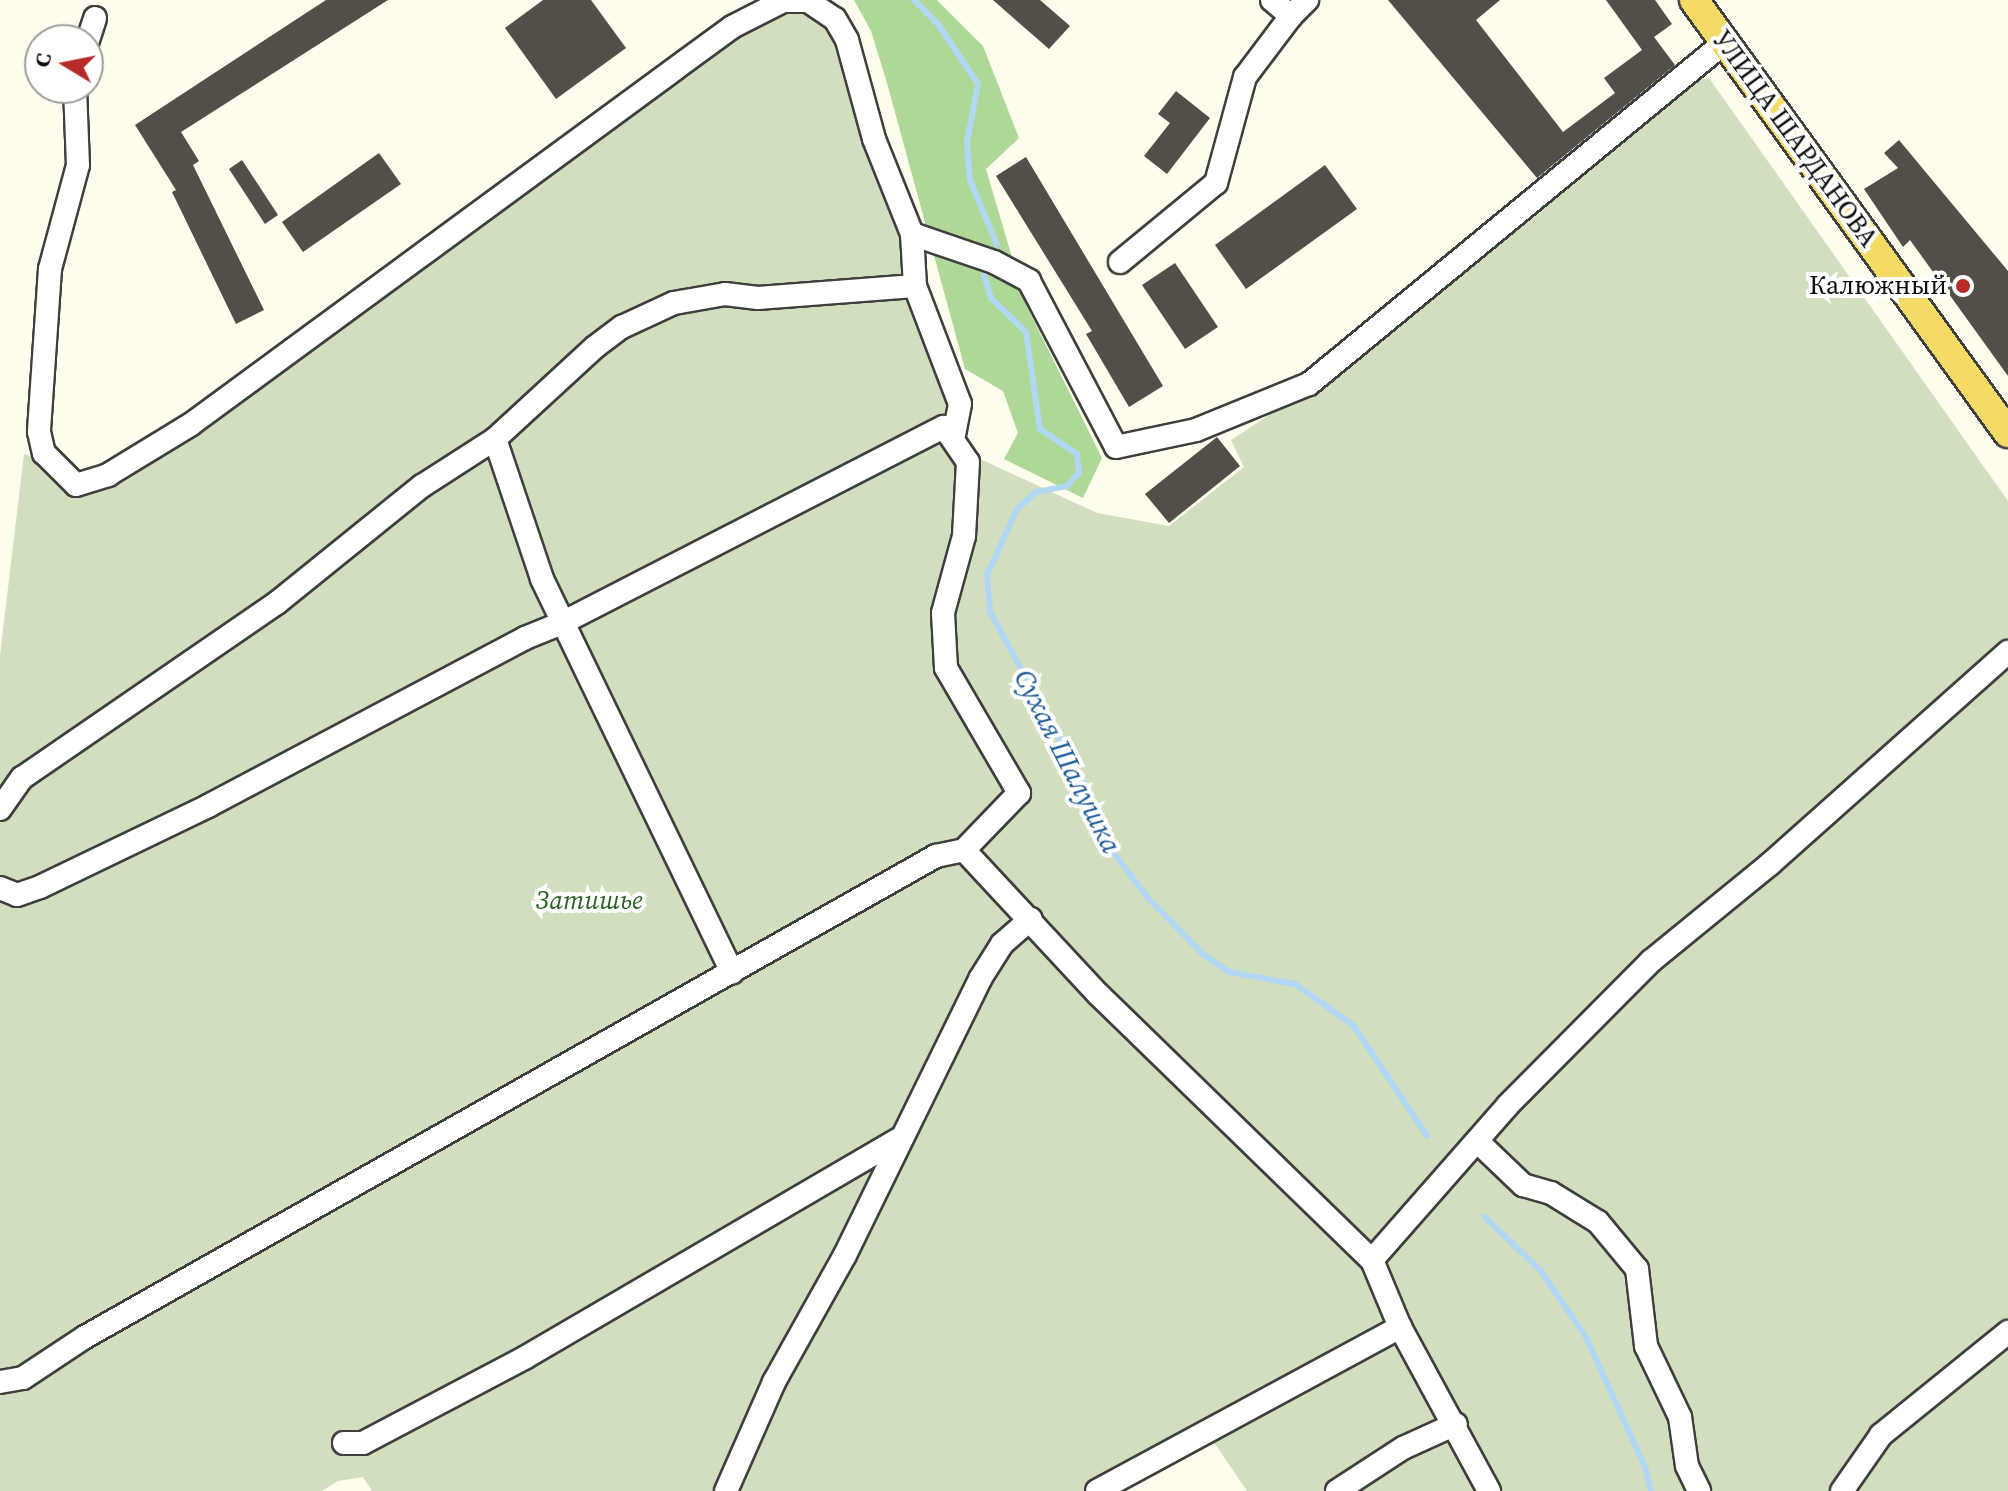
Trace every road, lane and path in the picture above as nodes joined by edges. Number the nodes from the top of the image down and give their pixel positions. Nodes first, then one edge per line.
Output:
1 (1272, 0) edge
2 (1694, 0) edge
3 (1299, 8) edge
4 (95, 18) dead end
5 (93, 24) edge
6 (1725, 42) junction
7 (76, 104) edge
8 (912, 234) junction
9 (1120, 262) dead end
10 (915, 286) junction
11 (2008, 433) edge
12 (954, 435) junction
13 (495, 439) junction
14 (562, 623) junction
15 (2008, 652) edge
16 (0, 809) edge
17 (964, 850) junction
18 (0, 888) edge
19 (1031, 919) junction
20 (732, 972) junction
21 (901, 1138) junction
22 (1477, 1141) junction
23 (1372, 1260) junction
24 (1400, 1327) junction
25 (2008, 1332) edge
26 (0, 1382) edge
27 (1456, 1424) junction
28 (344, 1443) dead end
29 (726, 1491) edge
30 (1097, 1491) edge
31 (1337, 1491) edge
32 (1489, 1491) edge
33 (1699, 1491) edge
34 (1842, 1491) edge

1 - 3 lane
2 - 6 main road, УЛИЦА ШАРДАНОВА
3 - 9 lane
4 - 5 lane
6 - 8 lane
6 - 11 main road, УЛИЦА ШАРДАНОВА
7 - 8 lane
8 - 10 lane
10 - 12 lane
10 - 13 lane
12 - 14 lane
12 - 17 lane
13 - 14 lane
13 - 16 lane
14 - 18 lane
14 - 20 lane
15 - 22 lane
17 - 19 lane
17 - 20 lane
19 - 21 lane
19 - 23 lane
20 - 26 lane
21 - 28 lane
21 - 29 lane
22 - 23 lane
22 - 33 lane
23 - 24 lane
24 - 27 lane
24 - 30 lane
25 - 34 lane
27 - 31 lane
27 - 32 lane

